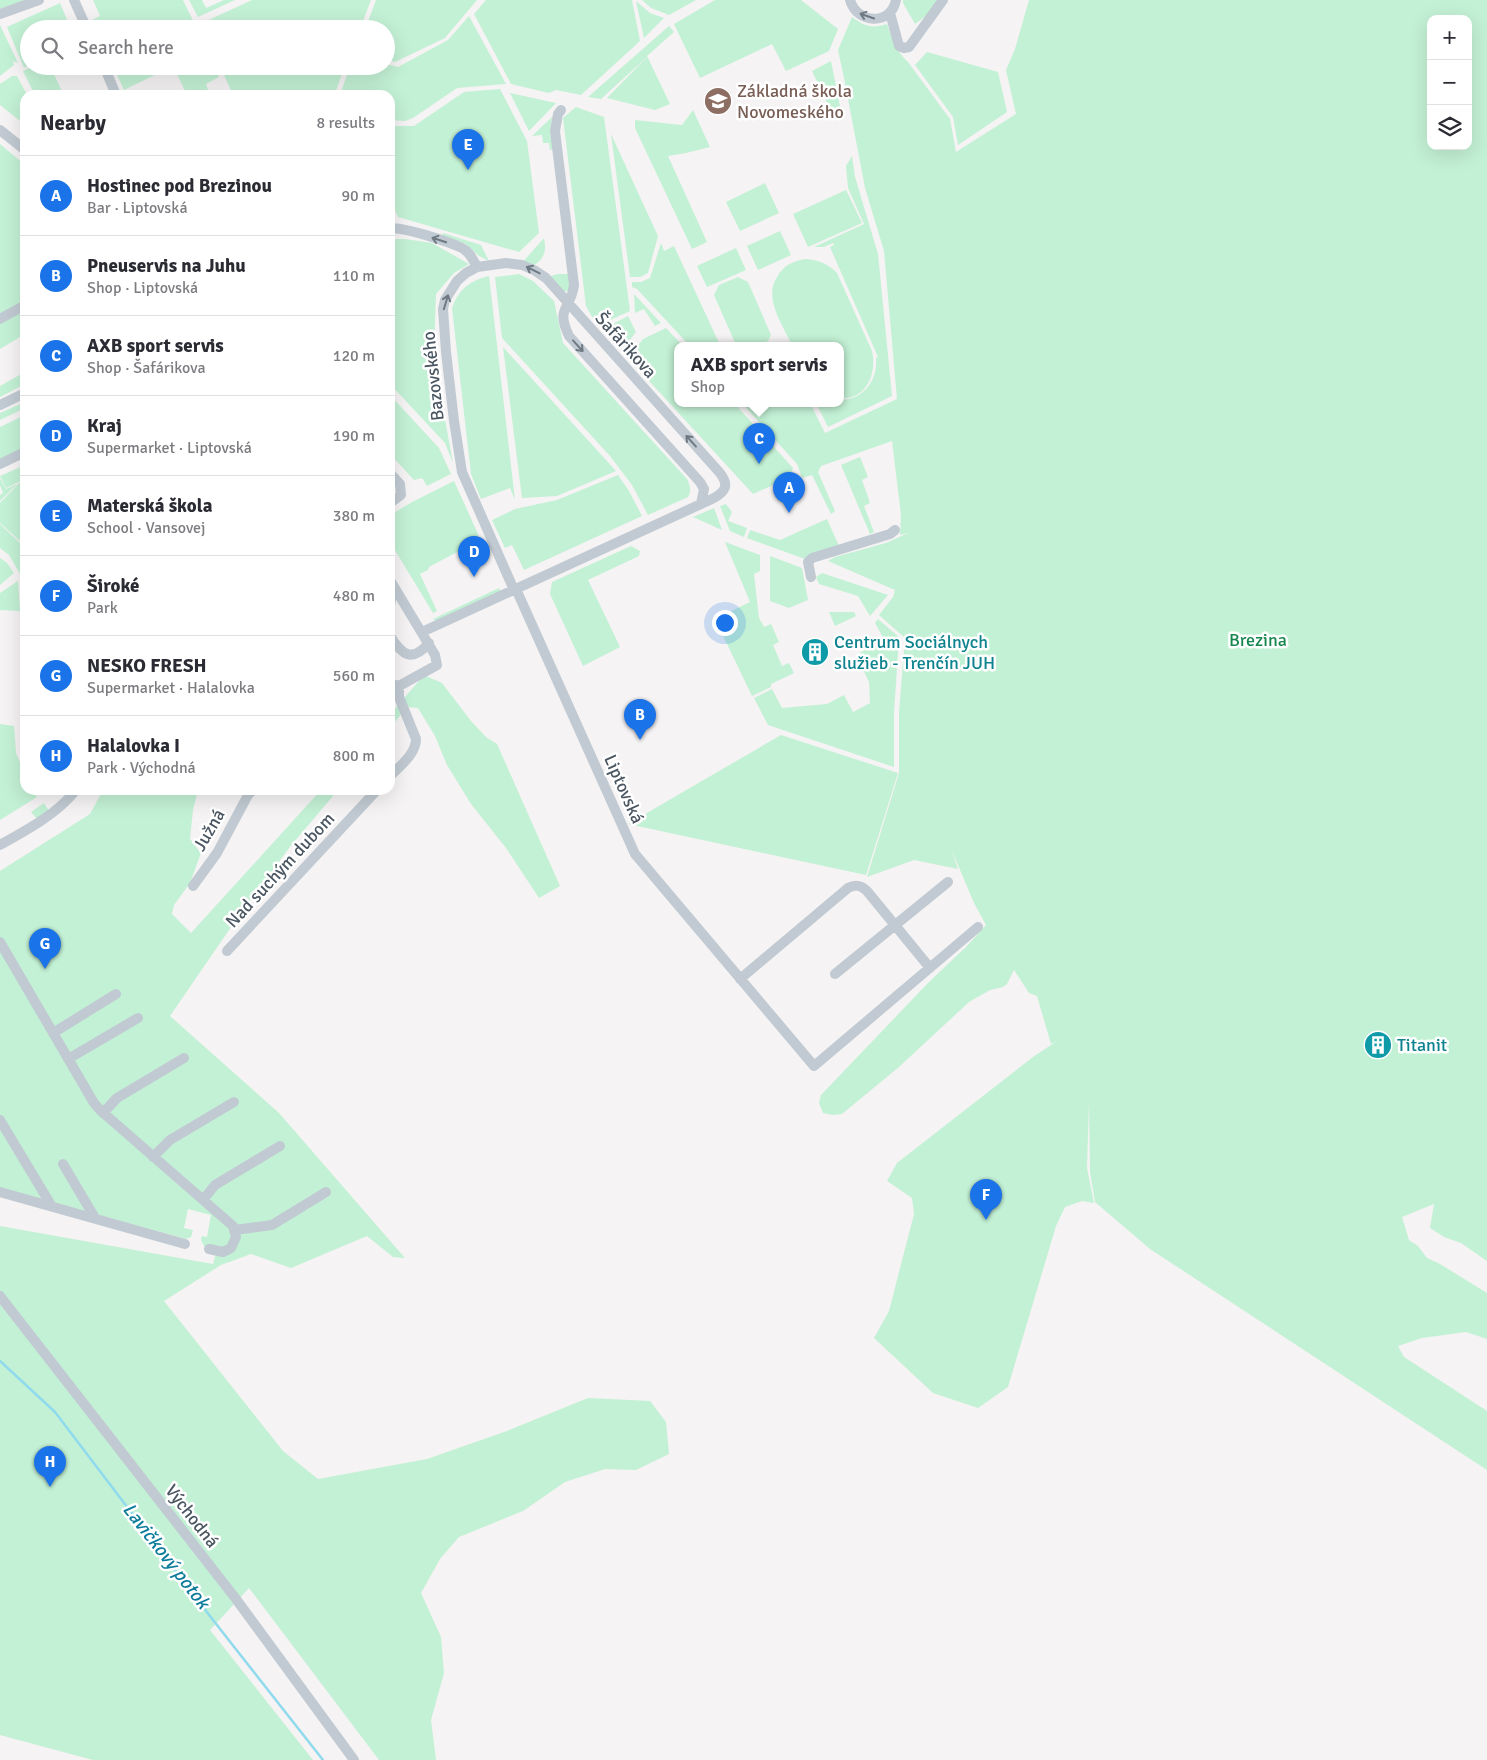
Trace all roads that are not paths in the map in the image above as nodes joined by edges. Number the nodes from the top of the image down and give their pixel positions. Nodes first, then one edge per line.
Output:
1 (39, 0) edge
2 (74, 0) edge
3 (850, 0) edge
4 (896, 0) edge
5 (943, 0) edge
6 (890, 13) junction
7 (0, 14) edge
8 (83, 20) edge
9 (108, 75) edge
10 (114, 90) edge
11 (561, 110) dead end
12 (0, 130) edge
13 (20, 146) edge
14 (395, 229) edge
15 (477, 267) junction
16 (568, 303) junction
17 (20, 308) edge
18 (0, 320) edge
19 (20, 395) edge
20 (0, 405) edge
21 (20, 454) edge
22 (0, 464) edge
23 (395, 478) edge
24 (395, 499) edge
25 (702, 504) junction
26 (895, 530) dead end
27 (811, 577) dead end
28 (395, 588) edge
29 (515, 590) junction
30 (422, 632) junction
31 (395, 643) edge
32 (429, 643) junction
33 (395, 685) edge
34 (395, 687) edge
35 (395, 771) edge
36 (71, 795) edge
37 (248, 795) edge
38 (372, 795) edge
39 (0, 845) edge
40 (948, 882) dead end
41 (192, 886) dead end
42 (895, 925) junction
43 (978, 927) dead end
44 (0, 942) edge
45 (227, 951) dead end
46 (930, 968) junction
47 (835, 974) dead end
48 (740, 979) junction
49 (116, 994) dead end
50 (138, 1018) dead end
51 (53, 1033) junction
52 (184, 1058) dead end
53 (68, 1059) junction
54 (234, 1102) dead end
55 (103, 1113) junction
56 (0, 1120) edge
57 (280, 1146) dead end
58 (153, 1157) junction
59 (63, 1164) dead end
60 (0, 1192) edge
61 (326, 1192) dead end
62 (203, 1200) junction
63 (50, 1205) junction
64 (95, 1218) junction
65 (235, 1230) junction
66 (185, 1244) dead end
67 (209, 1249) dead end
68 (0, 1296) edge
69 (354, 1760) edge

1 - 7 street
2 - 8 street
6 -> 3 street
4 - 6 street
5 - 6 street
9 - 10 street
11 - 16 street, Šafárikova
12 - 13 street
15 -> 14 street
16 -> 15 street, Bazovského
29 -> 15 street, Bazovského
16 -> 25 street, Šafárikova
25 -> 16 street, Šafárikova
17 - 18 street
19 - 20 street
21 - 22 street
23 - 24 street
25 - 29 street
26 - 27 street
28 - 30 street
29 - 30 street
29 - 48 street, Liptovská
30 - 32 street
31 - 32 street
32 - 33 street
34 - 35 street
36 - 39 street
37 - 41 street, Južná
38 - 45 street, Nad suchým dubom
40 - 42 street
42 - 46 street
42 - 47 street
42 - 48 street
43 - 46 street, Liptovská
44 - 51 street
46 - 48 street, Liptovská
49 - 51 street
50 - 53 street
51 - 53 street
52 - 55 street
53 - 55 street
54 - 58 street
55 - 58 street
56 - 63 street
57 - 62 street
58 - 62 street
59 - 64 street
60 - 63 street
61 - 65 street
62 - 65 street
63 - 64 street
64 - 66 street
65 - 67 street
68 - 69 street, Východná

